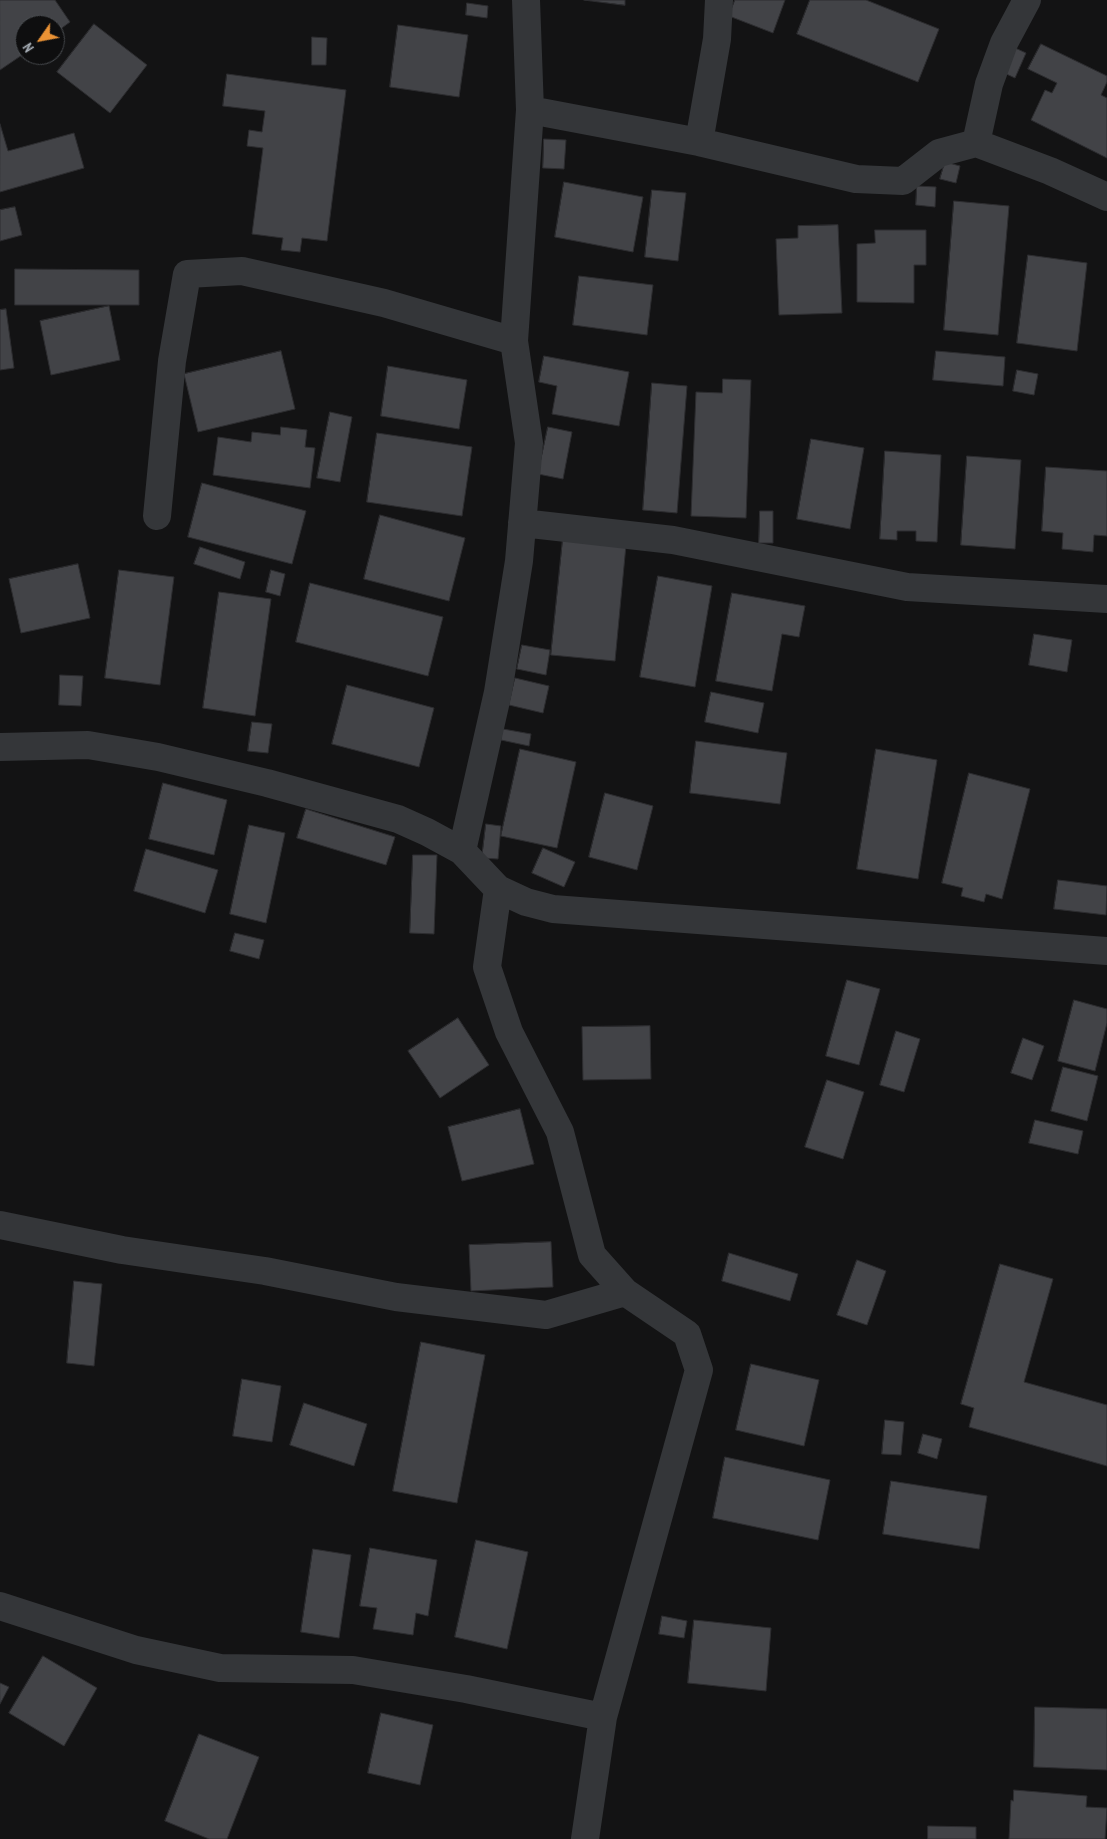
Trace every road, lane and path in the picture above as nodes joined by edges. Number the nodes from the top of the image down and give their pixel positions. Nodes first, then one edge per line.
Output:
1 (526, 0) edge
2 (719, 0) edge
3 (1027, 0) edge
4 (530, 110) junction
5 (699, 142) junction
6 (976, 143) junction
7 (1107, 197) edge
8 (514, 341) junction
9 (157, 516) dead end
10 (522, 523) junction
11 (1107, 598) edge
12 (0, 747) edge
13 (462, 851) junction
14 (498, 889) junction
15 (1107, 951) edge
16 (0, 1225) edge
17 (625, 1292) junction
18 (0, 1606) edge
19 (603, 1717) junction
20 (585, 1839) edge

1 - 4 street
2 - 5 street
3 - 6 street
4 - 5 street
4 - 8 street
5 - 6 street
6 - 7 street
8 - 9 street
8 - 10 street
10 - 11 street
10 - 13 street
12 - 13 street
13 - 14 street
14 - 15 street
14 - 17 street
16 - 17 street
17 - 19 street
18 - 19 street
19 - 20 street

